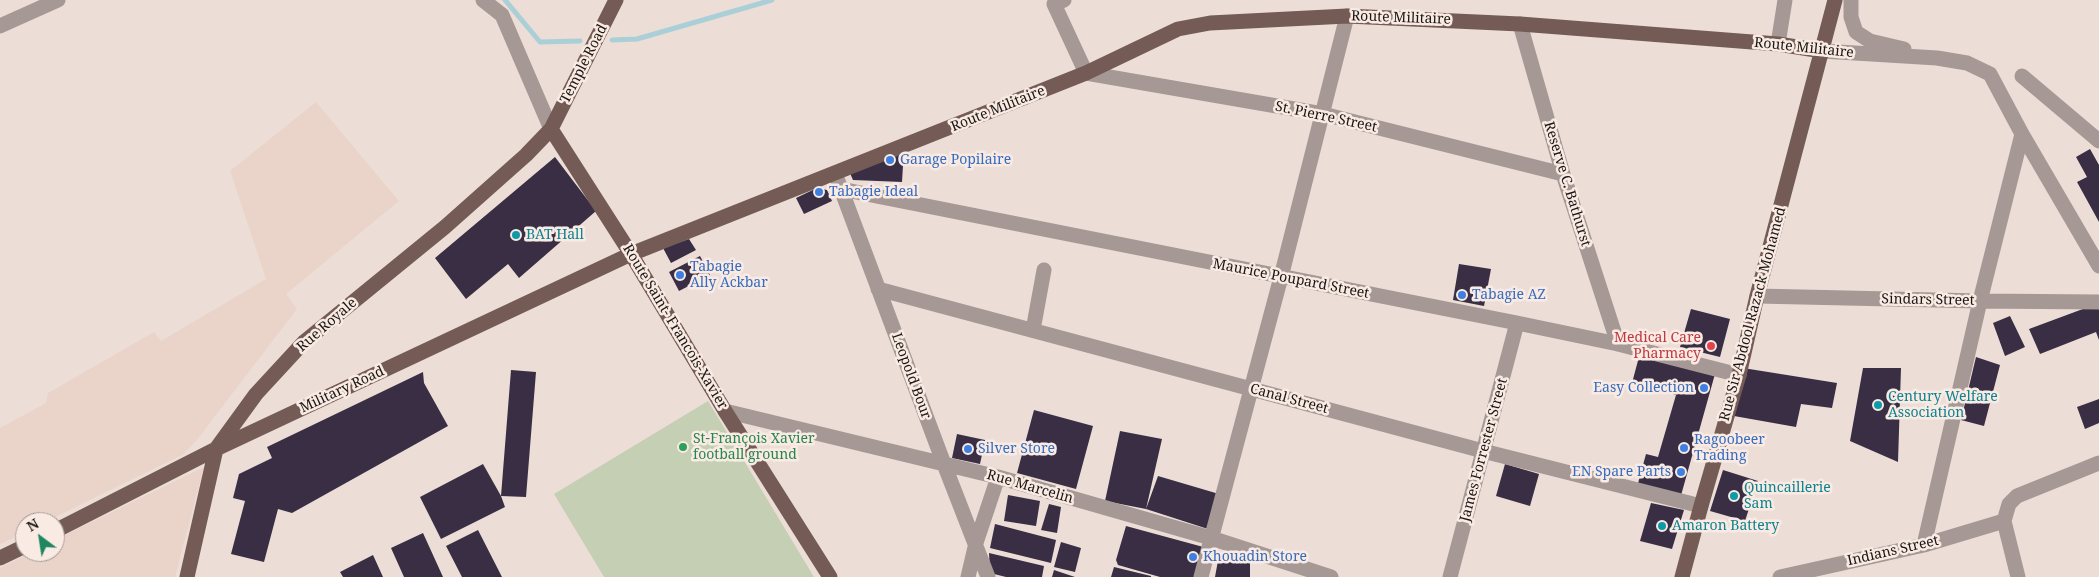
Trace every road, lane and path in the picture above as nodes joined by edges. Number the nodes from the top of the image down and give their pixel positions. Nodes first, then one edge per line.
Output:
1 (58, 0) edge
2 (483, 0) edge
3 (616, 0) edge
4 (1064, 0) edge
5 (1785, 0) edge
6 (1835, 0) edge
7 (1851, 0) edge
8 (1347, 16) junction
9 (1520, 24) junction
10 (0, 26) edge
11 (1778, 44) junction
12 (1822, 51) junction
13 (1937, 58) junction
14 (1086, 73) junction
15 (2022, 76) dead end
16 (1323, 114) junction
17 (551, 129) junction
18 (2022, 134) junction
19 (2099, 141) edge
20 (836, 174) junction
21 (1563, 174) junction
22 (841, 189) junction
23 (631, 254) junction
24 (2099, 266) edge
25 (1044, 270) dead end
26 (1281, 277) junction
27 (878, 289) junction
28 (1757, 296) junction
29 (1980, 301) junction
30 (2099, 302) edge
31 (1517, 323) junction
32 (1033, 330) junction
33 (1618, 344) junction
34 (1739, 375) junction
35 (1251, 389) junction
36 (725, 411) junction
37 (216, 449) junction
38 (1483, 451) junction
39 (2099, 463) edge
40 (944, 464) junction
41 (998, 478) junction
42 (1701, 506) junction
43 (2004, 521) junction
44 (65, 526) edge
45 (1211, 538) junction
46 (976, 543) junction
47 (1924, 545) junction
48 (15, 551) edge
49 (0, 558) edge
50 (1848, 570) edge
51 (187, 577) edge
52 (830, 577) edge
53 (968, 577) edge
54 (988, 577) edge
55 (1201, 577) edge
56 (1331, 577) edge
57 (1450, 577) edge
58 (1682, 577) edge
59 (1780, 577) edge
60 (2018, 577) edge

1 - 10 street
2 - 17 street
3 - 17 main road, Temple Road
4 - 14 street
5 - 11 street
6 - 12 main road, Rue Sir Abdool Razack Mohamed
7 - 13 street
8 - 9 main road, Route Militaire
8 - 14 main road, Route Militaire
8 - 16 street
9 - 11 main road, Route Militaire
9 - 21 street, Reserve C. Bathurst
11 - 12 main road, Route Militaire
12 - 13 street, Route Militaire
12 - 28 main road, Rue Sir Abdool Razack Mohamed
13 - 18 street, Route Militaire
14 - 16 street, St. Pierre Street
14 - 20 main road, Route Militaire
15 - 19 street
16 - 21 street, St. Pierre Street
16 - 26 street
17 - 23 main road, Route Saint- Francois-Xavier
17 - 37 main road, Rue Royale
18 - 24 street, Route Militaire
18 - 29 street
20 - 22 street, Leopold Bour
20 - 23 main road, Route Militaire
21 - 33 street, Reserve C. Bathurst
22 - 26 street, Maurice Poupard Street
22 - 27 street, Leopold Bour
23 - 36 main road, Route Saint- Francois-Xavier
23 - 37 main road, Military Road
25 - 32 street
26 - 31 street, Maurice Poupard Street
26 - 35 street
27 - 32 street, Canal Street
27 - 40 street, Leopold Bour
28 - 29 street, Sindars Street
28 - 34 main road, Rue Sir Abdool Razack Mohamed
29 - 30 street, Sindars Street
29 - 47 street
31 - 33 street, Maurice Poupard Street
31 - 38 street, James Forrester Street
32 - 35 street, Canal Street
33 - 34 street, Maurice Poupard Street
34 - 42 main road, Rue Sir Abdool Razack Mohamed
35 - 38 street, Canal Street
35 - 45 street
36 - 40 street, Rue Marcelin
36 - 52 main road, Route Saint- Francois-Xavier
37 - 44 main road, Military Road
37 - 51 main road, Rue Royale
38 - 42 street, Canal Street
38 - 57 street, James Forrester Street
39 - 43 street
40 - 41 street, Rue Marcelin
40 - 46 street, Leopold Bour
41 - 45 street, Rue Marcelin
41 - 46 street
42 - 58 main road, Rue Sir Abdool Razack Mohamed
43 - 47 street, Indians Street
43 - 60 street
45 - 55 street
45 - 56 street, Rue Marcelin
46 - 53 street
46 - 54 street, Leopold Bour
47 - 50 street, Indians Street
48 - 49 main road
50 - 59 street, Indians Street

